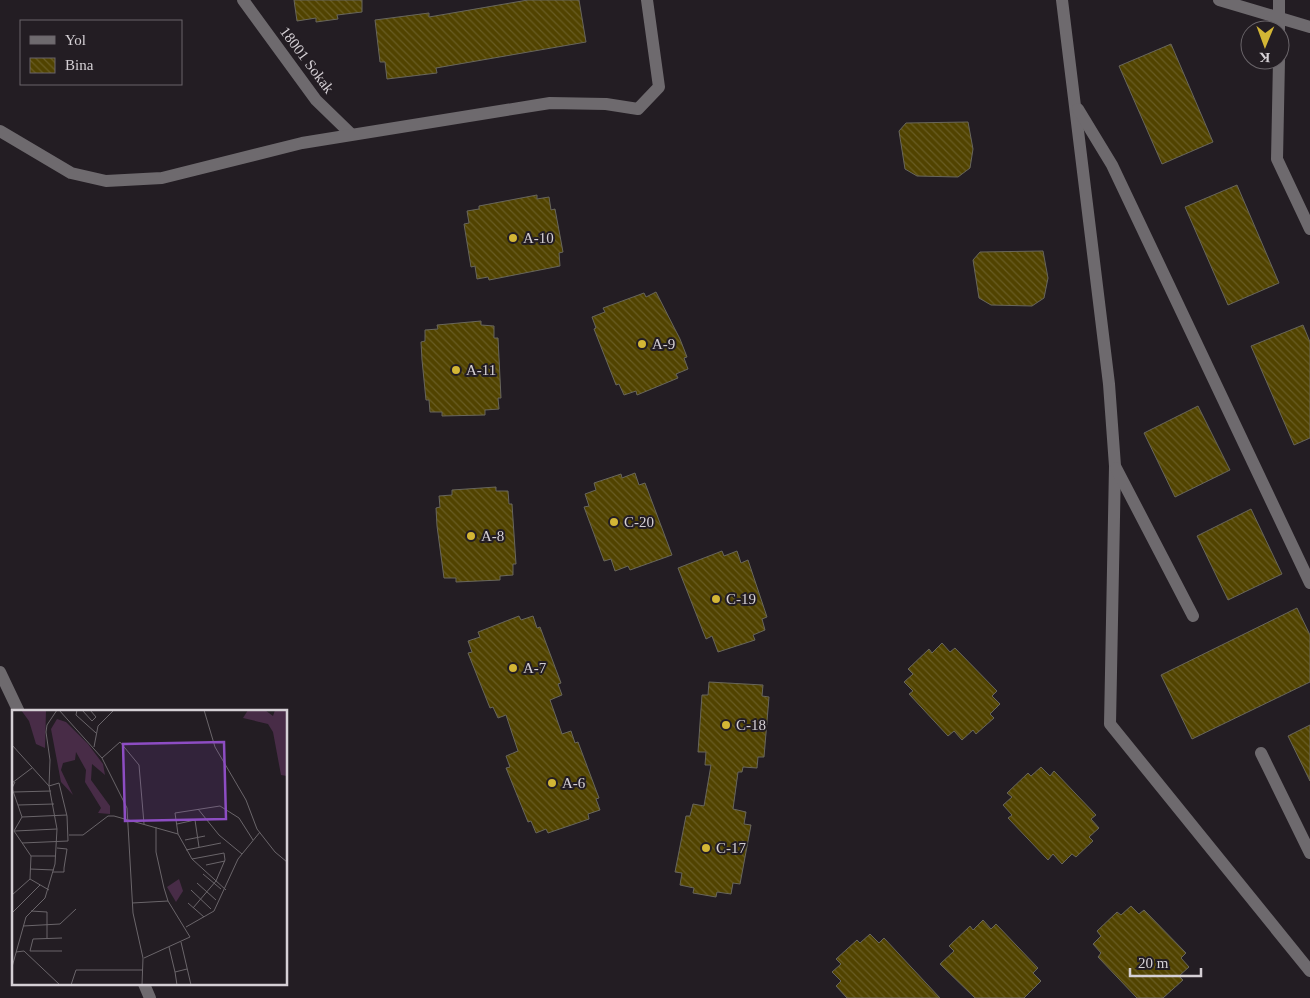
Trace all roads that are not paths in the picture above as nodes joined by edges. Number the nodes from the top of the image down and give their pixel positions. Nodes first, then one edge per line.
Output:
1 (243, 0) edge
2 (647, 0) edge
3 (1062, 0) edge
4 (1219, 0) edge
5 (1279, 0) edge
6 (1269, 20) edge
7 (1279, 20) edge
8 (1290, 25) edge
9 (1310, 27) edge
10 (1279, 70) edge
11 (1076, 105) junction
12 (0, 132) edge
13 (351, 134) junction
14 (1310, 229) edge
15 (1115, 466) junction
16 (1310, 583) edge
17 (1193, 616) dead end
18 (0, 672) edge
19 (18, 710) edge
20 (1261, 753) dead end
21 (1310, 853) edge
22 (1310, 970) edge
23 (145, 986) edge
24 (150, 998) edge

1 - 13 street, 18001 Sokak
2 - 13 street
3 - 11 street
4 - 6 street
5 - 7 street
8 - 9 street
10 - 14 street
11 - 15 street
11 - 16 street
12 - 13 street
15 - 17 street
15 - 22 street
18 - 19 street
20 - 21 street
23 - 24 street

